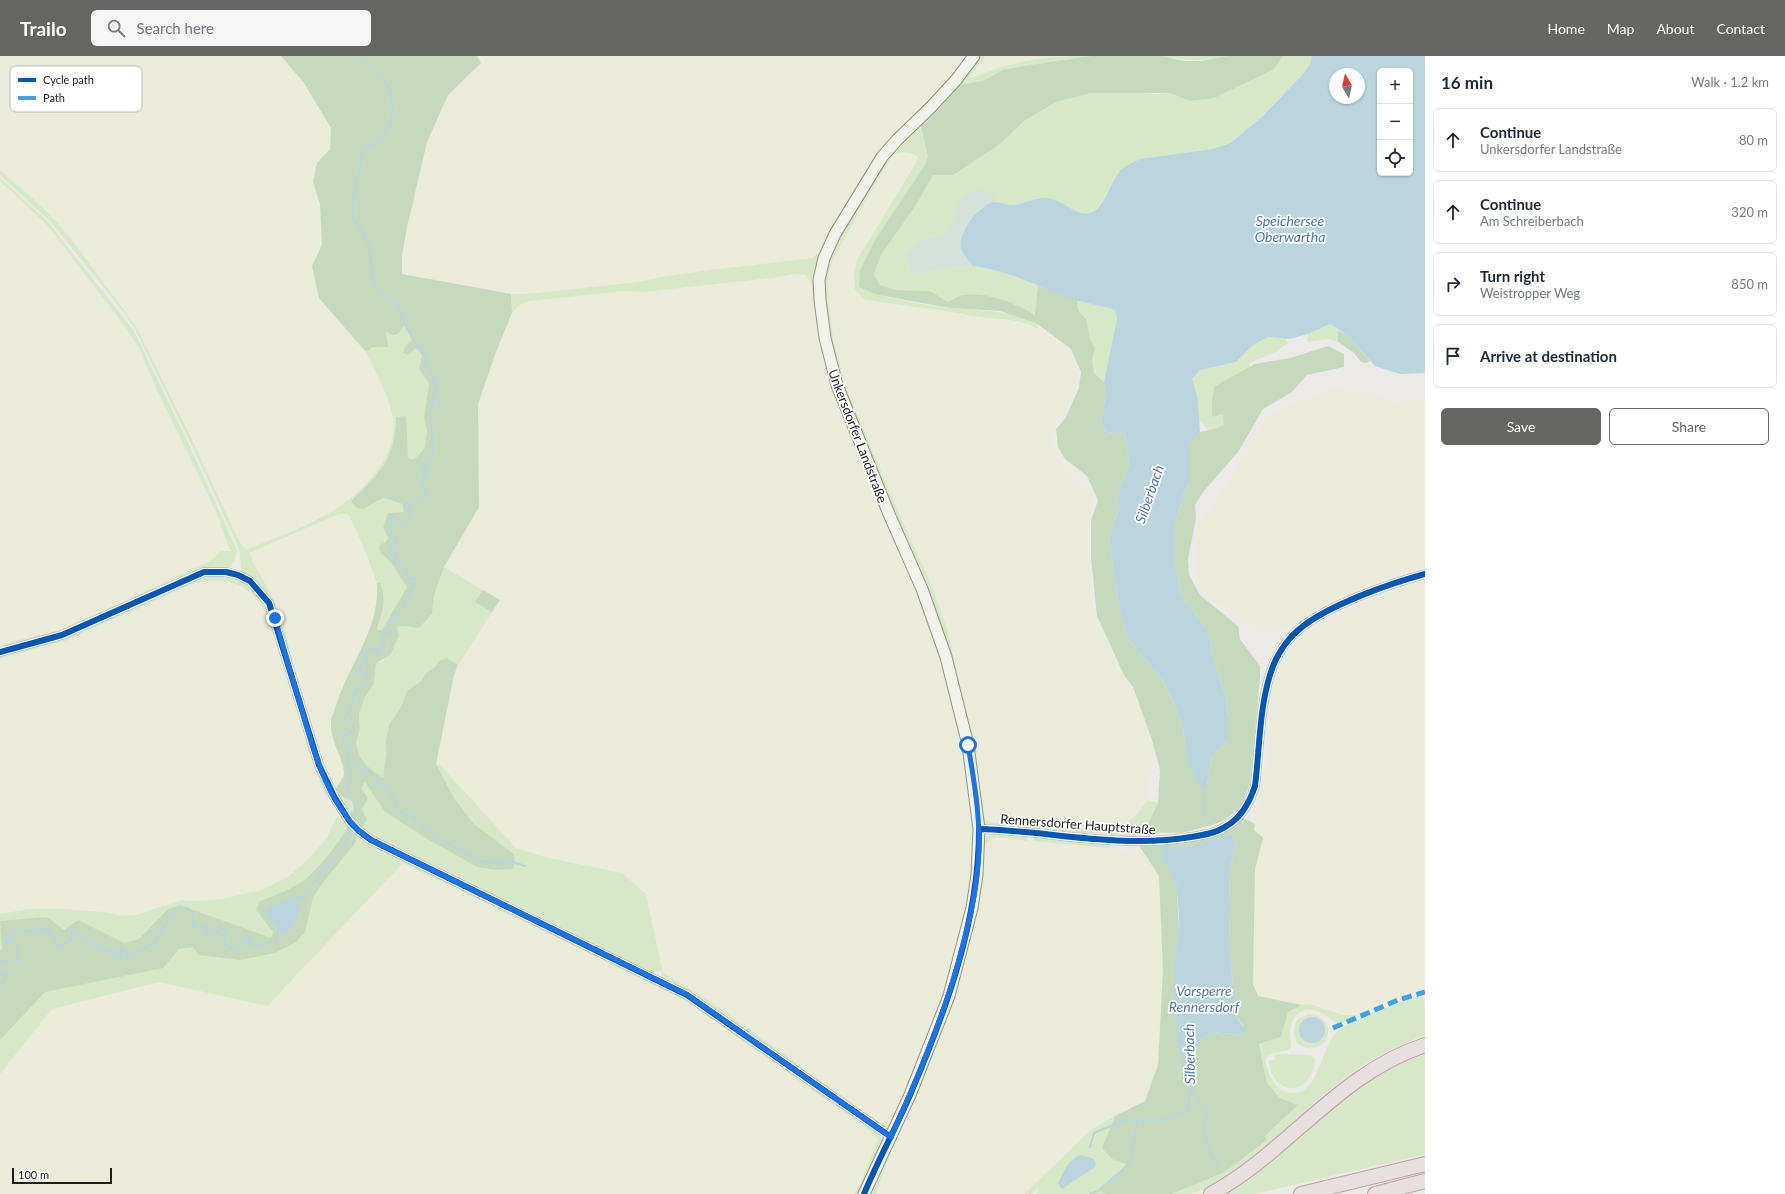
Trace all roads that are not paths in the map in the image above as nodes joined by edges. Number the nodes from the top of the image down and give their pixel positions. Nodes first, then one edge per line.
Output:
1 (974, 56) edge
2 (1425, 574) edge
3 (0, 652) edge
4 (979, 829) junction
5 (1425, 1045) edge
6 (891, 1137) junction
7 (1425, 1164) edge
8 (1425, 1181) edge
9 (1425, 1190) edge
10 (1377, 1193) edge
11 (864, 1194) edge
12 (1211, 1194) edge
13 (1301, 1194) edge

1 - 4 street, Unkersdorfer Landstraße
2 - 4 street, Rennersdorfer Hauptstraße
3 - 6 street
4 - 6 street, Unkersdorfer Landstraße
5 - 12 highway
6 - 11 street, Unkersdorfer Landstraße
7 - 13 highway
8 - 10 highway
9 - 10 highway

